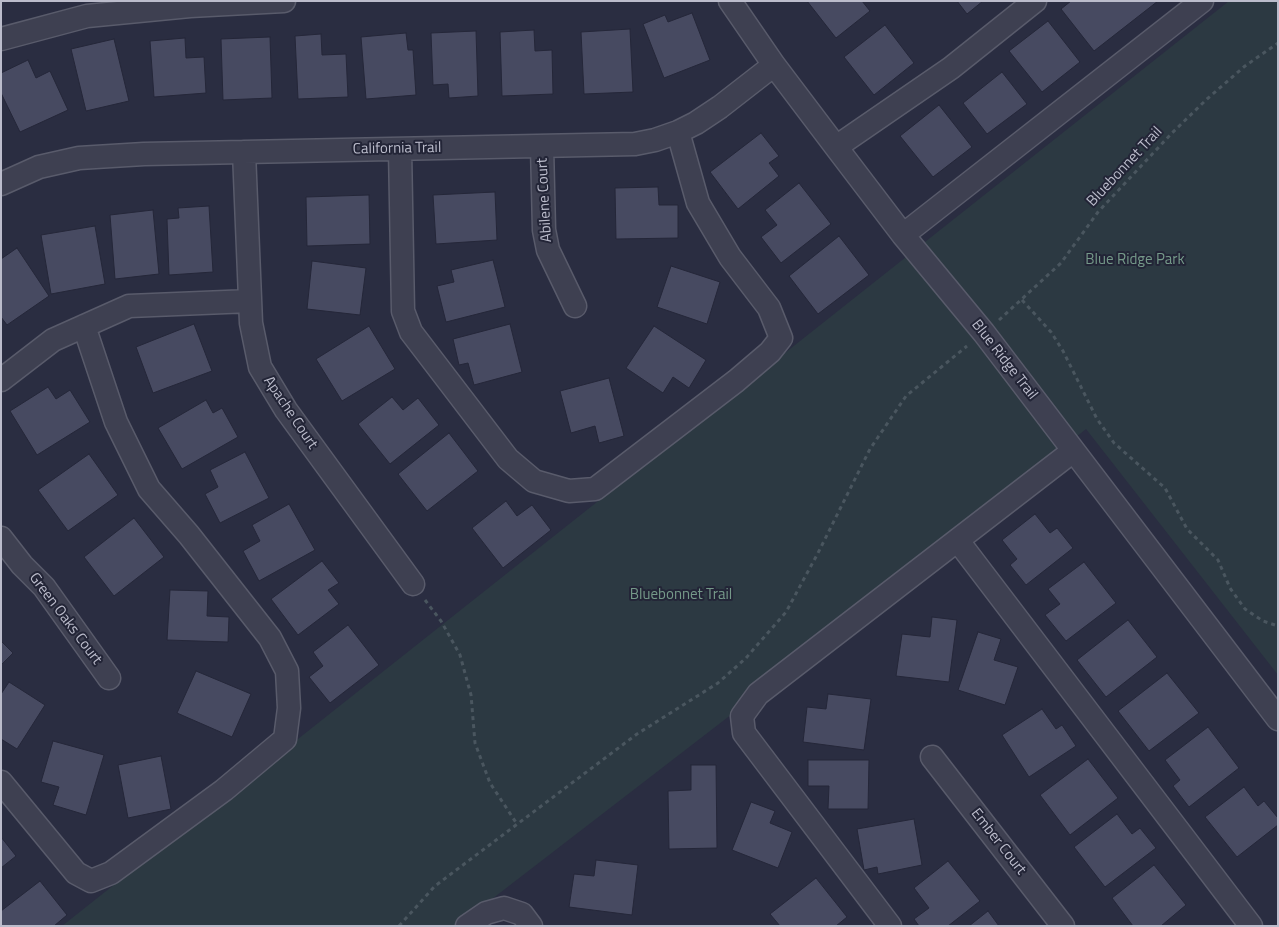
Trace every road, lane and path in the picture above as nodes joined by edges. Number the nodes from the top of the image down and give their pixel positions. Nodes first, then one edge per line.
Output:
1 (284, 1) edge
2 (730, 1) edge
3 (1036, 1) edge
4 (1202, 1) edge
5 (1, 39) edge
6 (1278, 43) edge
7 (774, 64) junction
8 (678, 132) junction
9 (542, 146) junction
10 (836, 147) junction
11 (400, 149) junction
12 (244, 152) junction
13 (1, 184) edge
14 (903, 234) junction
15 (1022, 300) junction
16 (250, 301) junction
17 (575, 306) dead end
18 (1001, 319) dead end
19 (84, 326) junction
20 (967, 346) dead end
21 (1, 380) edge
22 (1073, 451) junction
23 (1, 538) edge
24 (958, 541) junction
25 (413, 584) dead end
26 (440, 621) dead end
27 (1278, 626) edge
28 (109, 678) dead end
29 (1278, 719) edge
30 (932, 757) dead end
31 (1, 782) edge
32 (517, 824) junction
33 (399, 926) edge
34 (467, 926) edge
35 (531, 926) edge
36 (890, 926) edge
37 (1063, 926) edge
38 (1251, 926) edge

1 - 5 street
2 - 7 street, Blue Ridge Trail
3 - 10 street
4 - 14 street
6 - 15 path, Bluebonnet Trail
7 - 8 street, California Trail
7 - 10 street, Blue Ridge Trail
8 - 9 street, California Trail
8 - 11 street
9 - 11 street, California Trail
9 - 17 street, Abilene Court
10 - 14 street, Blue Ridge Trail
11 - 12 street, California Trail
12 - 13 street, California Trail
12 - 16 street, Apache Court
14 - 22 street, Blue Ridge Trail
15 - 18 path, Bluebonnet Trail
15 - 27 path
16 - 19 street
16 - 25 street, Apache Court
19 - 21 street
19 - 31 street
20 - 32 path
22 - 24 street
22 - 29 street, Blue Ridge Trail
23 - 28 street, Green Oaks Court
24 - 36 street
24 - 38 street
26 - 32 path
30 - 37 street, Ember Court
32 - 33 path
34 - 35 street

